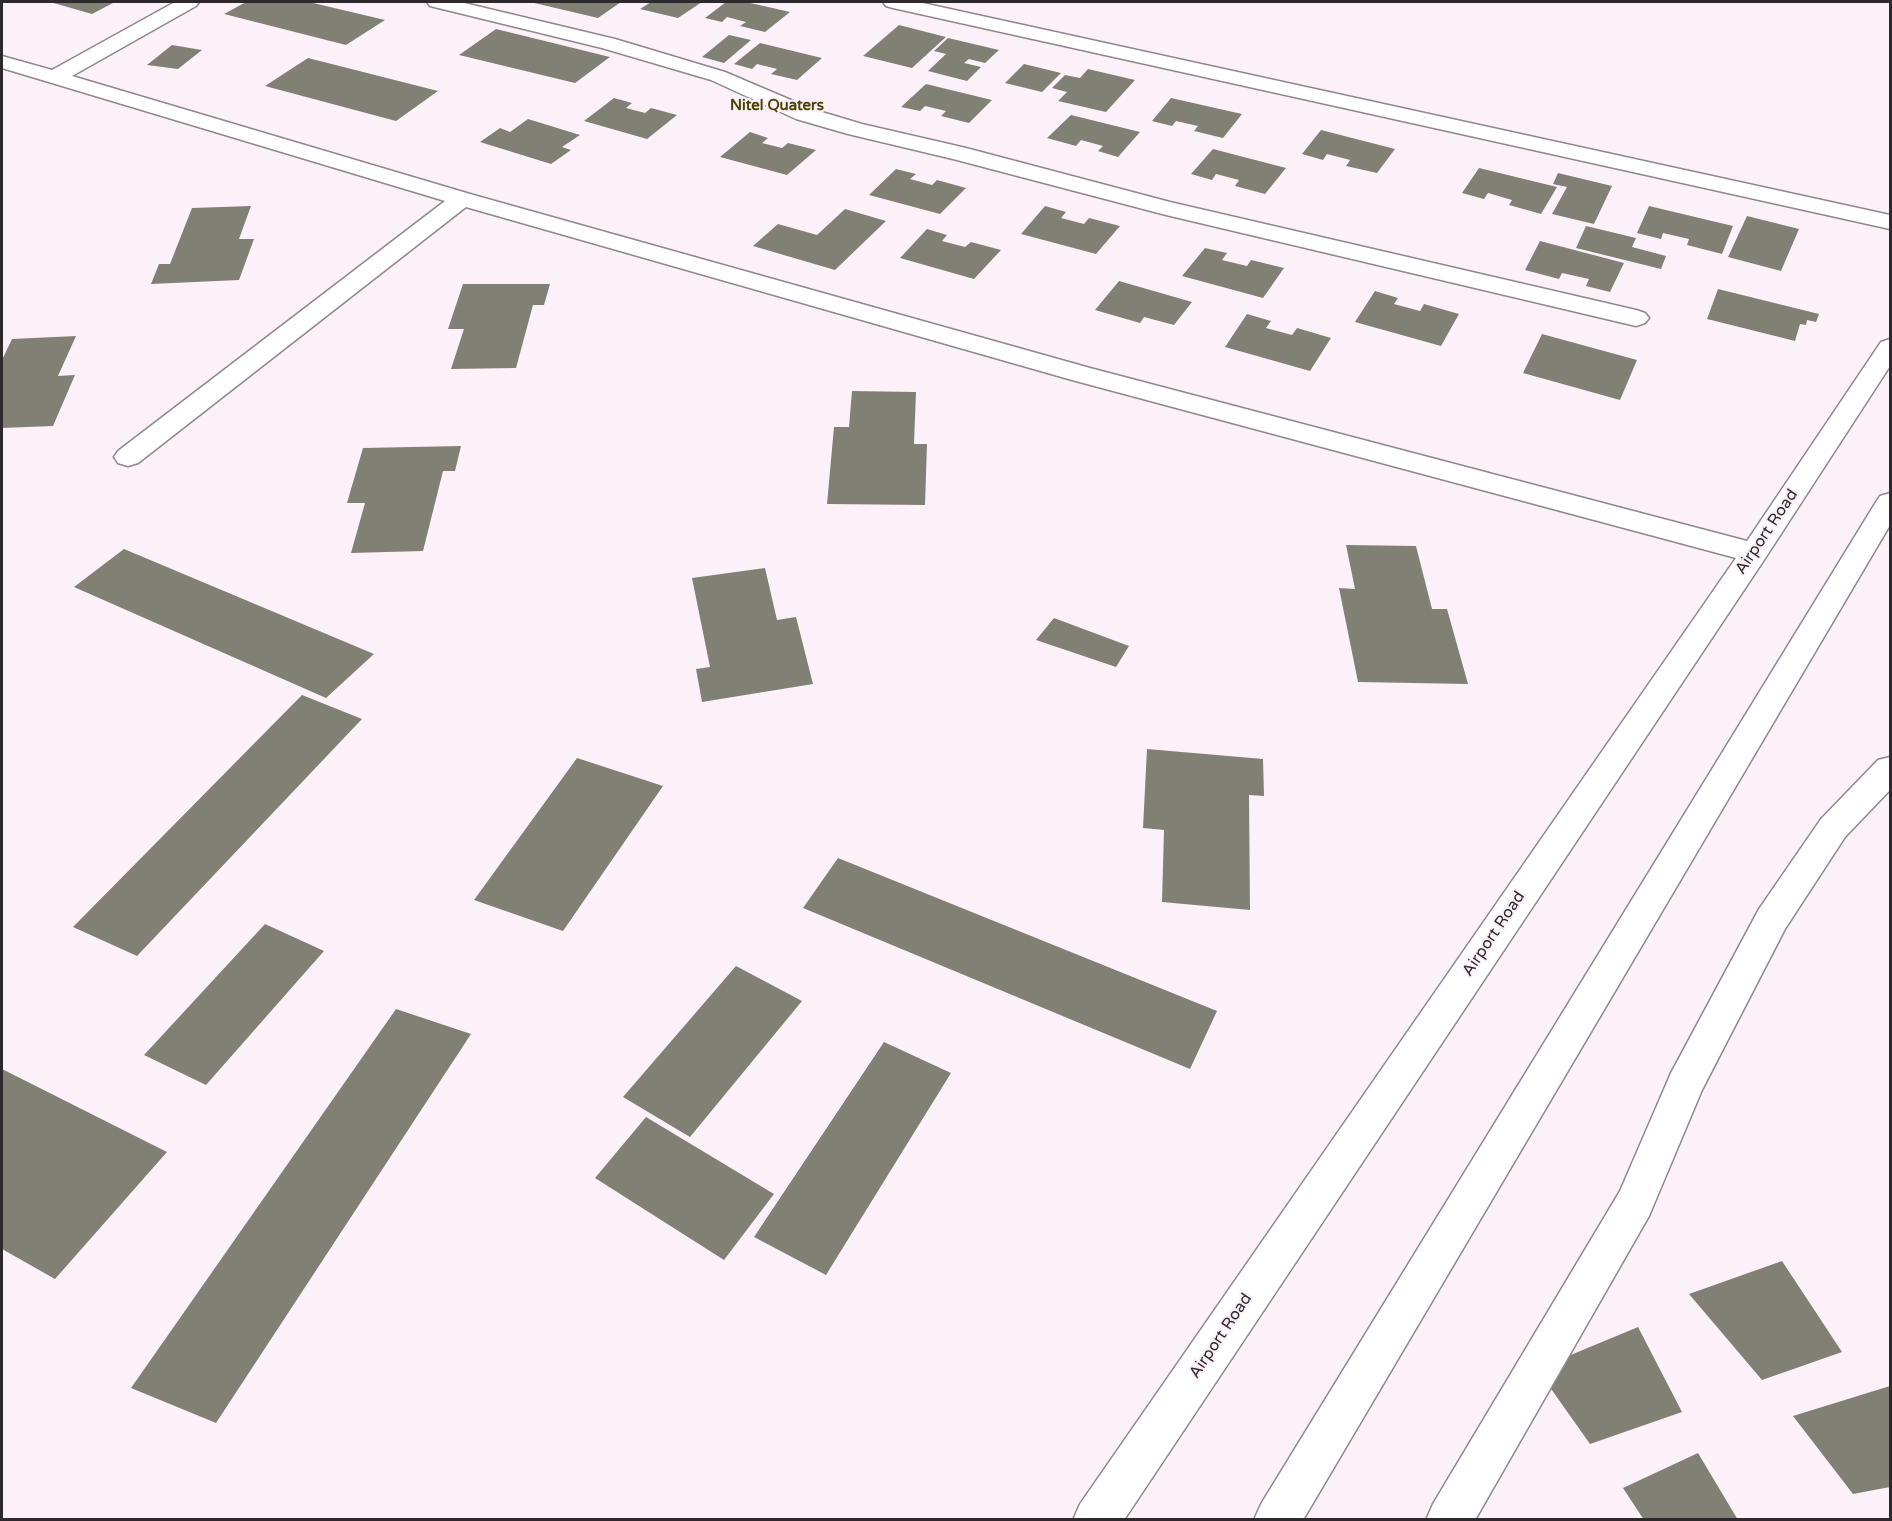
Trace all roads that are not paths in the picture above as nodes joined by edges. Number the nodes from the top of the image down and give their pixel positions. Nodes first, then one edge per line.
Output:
1 (189, 2) edge
2 (437, 2) edge
3 (893, 2) edge
4 (2, 62) edge
5 (54, 78) junction
6 (462, 199) junction
7 (1890, 222) edge
8 (1636, 318) dead end
9 (1890, 347) edge
10 (128, 457) dead end
11 (1890, 502) edge
12 (1879, 547) edge
13 (1754, 553) junction
14 (1890, 769) edge
15 (1096, 1520) edge
16 (1277, 1520) edge
17 (1449, 1520) edge

1 - 5 street
2 - 8 street
3 - 7 street
4 - 5 street
5 - 6 street
6 - 10 street
6 - 13 street
9 - 13 street, Airport Road
11 - 12 street
12 - 16 street
13 - 15 street, Airport Road
14 - 17 street

